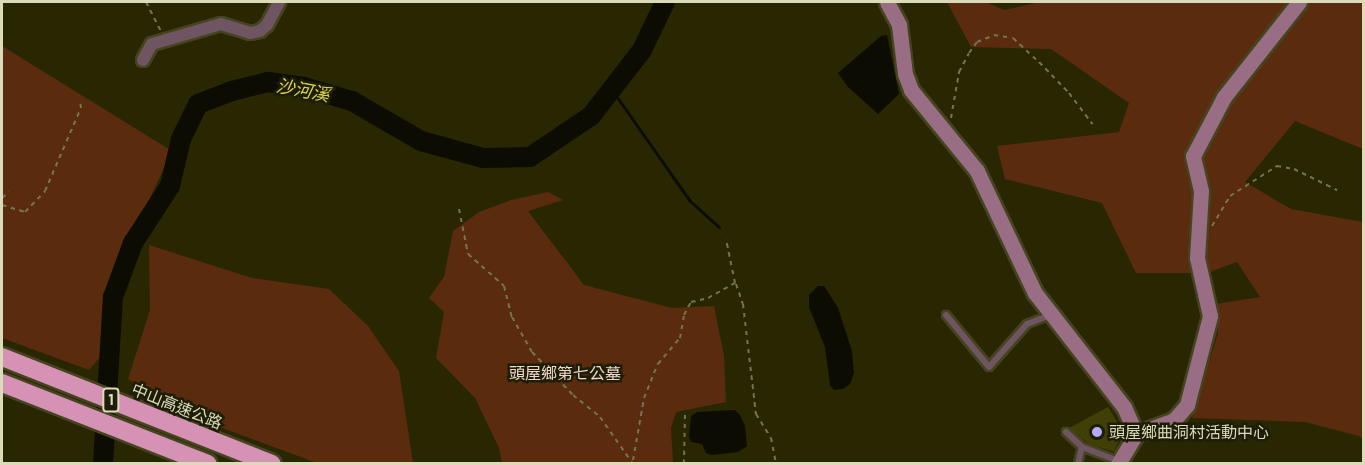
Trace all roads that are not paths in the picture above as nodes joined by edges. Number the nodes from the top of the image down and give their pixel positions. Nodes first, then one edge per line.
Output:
1 (279, 2) edge
2 (887, 2) edge
3 (1299, 2) edge
4 (143, 60) dead end
5 (946, 315) dead end
6 (1051, 315) junction
7 (2, 357) edge
8 (2, 383) edge
9 (1066, 432) dead end
10 (1136, 434) junction
11 (1082, 447) junction
12 (1118, 462) edge
13 (208, 464) edge
14 (272, 464) edge
15 (1078, 464) edge

1 - 4 street
2 - 6 street
3 - 10 street
5 - 6 lane
6 - 10 street
7 - 14 highway, 中山高速公路 / 1
8 - 13 highway, 1
9 - 11 lane
10 - 12 street
11 - 12 lane
11 - 15 lane

